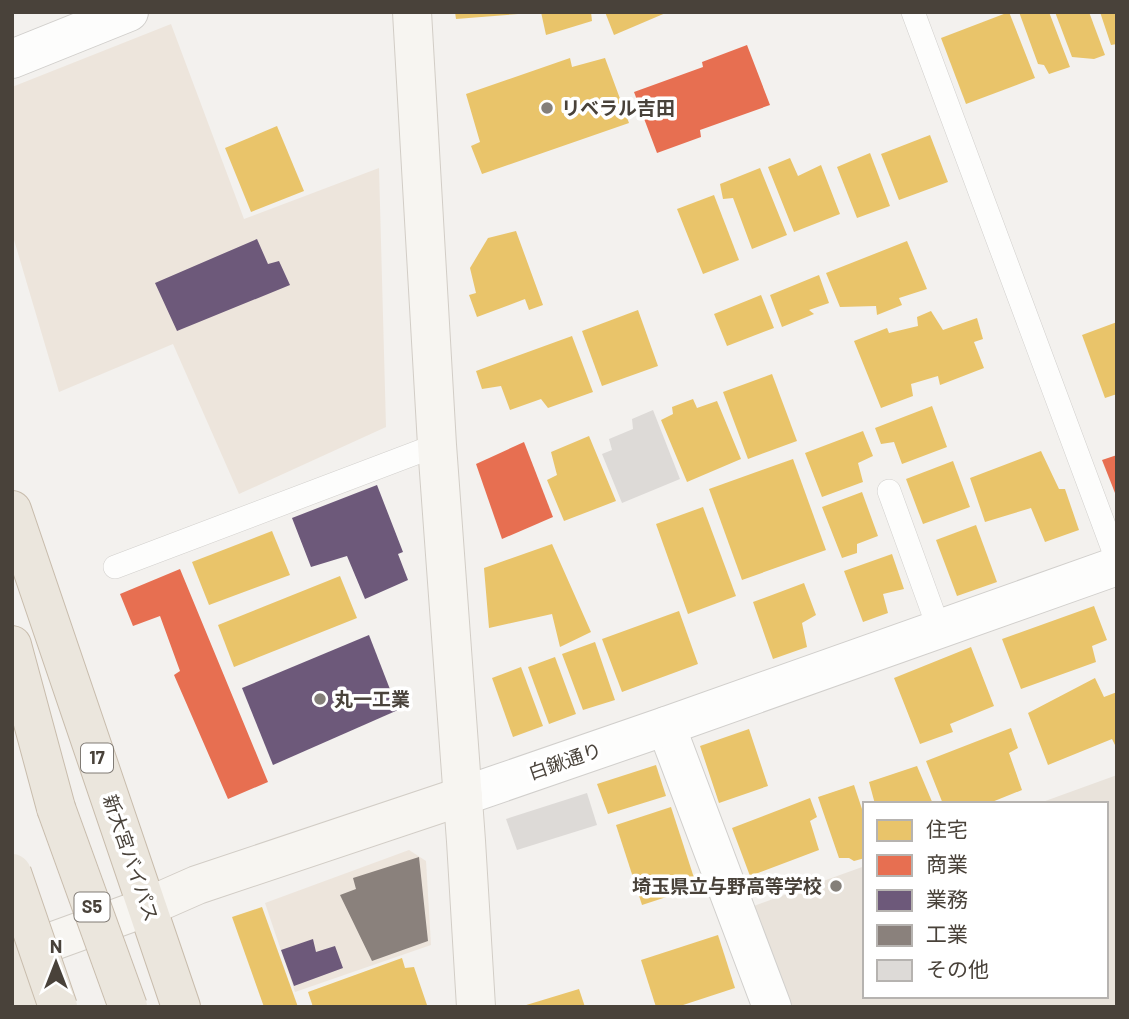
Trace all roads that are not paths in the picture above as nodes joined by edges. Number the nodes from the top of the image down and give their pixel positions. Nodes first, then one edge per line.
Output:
1 (130, 12) edge
2 (412, 12) edge
3 (913, 12) edge
4 (12, 59) edge
5 (437, 445) junction
6 (889, 491) dead end
7 (12, 510) edge
8 (1117, 560) edge
9 (1117, 566) edge
10 (115, 567) dead end
11 (1117, 580) edge
12 (1117, 585) edge
13 (939, 629) junction
14 (12, 645) edge
15 (12, 692) edge
16 (666, 726) junction
17 (463, 796) junction
18 (56, 808) junction
19 (12, 873) edge
20 (147, 906) junction
21 (12, 956) edge
22 (30, 1007) edge
23 (58, 1007) edge
24 (128, 1007) edge
25 (181, 1007) edge
26 (476, 1007) edge
27 (772, 1007) edge

1 - 4 street
2 - 5 street
3 - 8 lane
5 - 10 lane
5 - 17 street
6 - 13 lane
7 - 20 highway, 新大宮バイパス / 17
9 - 13 street, 白鍬通り
11 - 12 lane
13 - 16 street, 白鍬通り
14 - 18 highway
15 - 18 highway, S5
16 - 17 street, 白鍬通り
16 - 27 street
17 - 20 street, 白鍬通り
17 - 26 street
18 - 24 highway, S5, bridge
19 - 23 highway, bridge
20 - 21 street, 白鍬通り
20 - 25 highway, 新大宮バイパス / 17
21 - 22 highway

